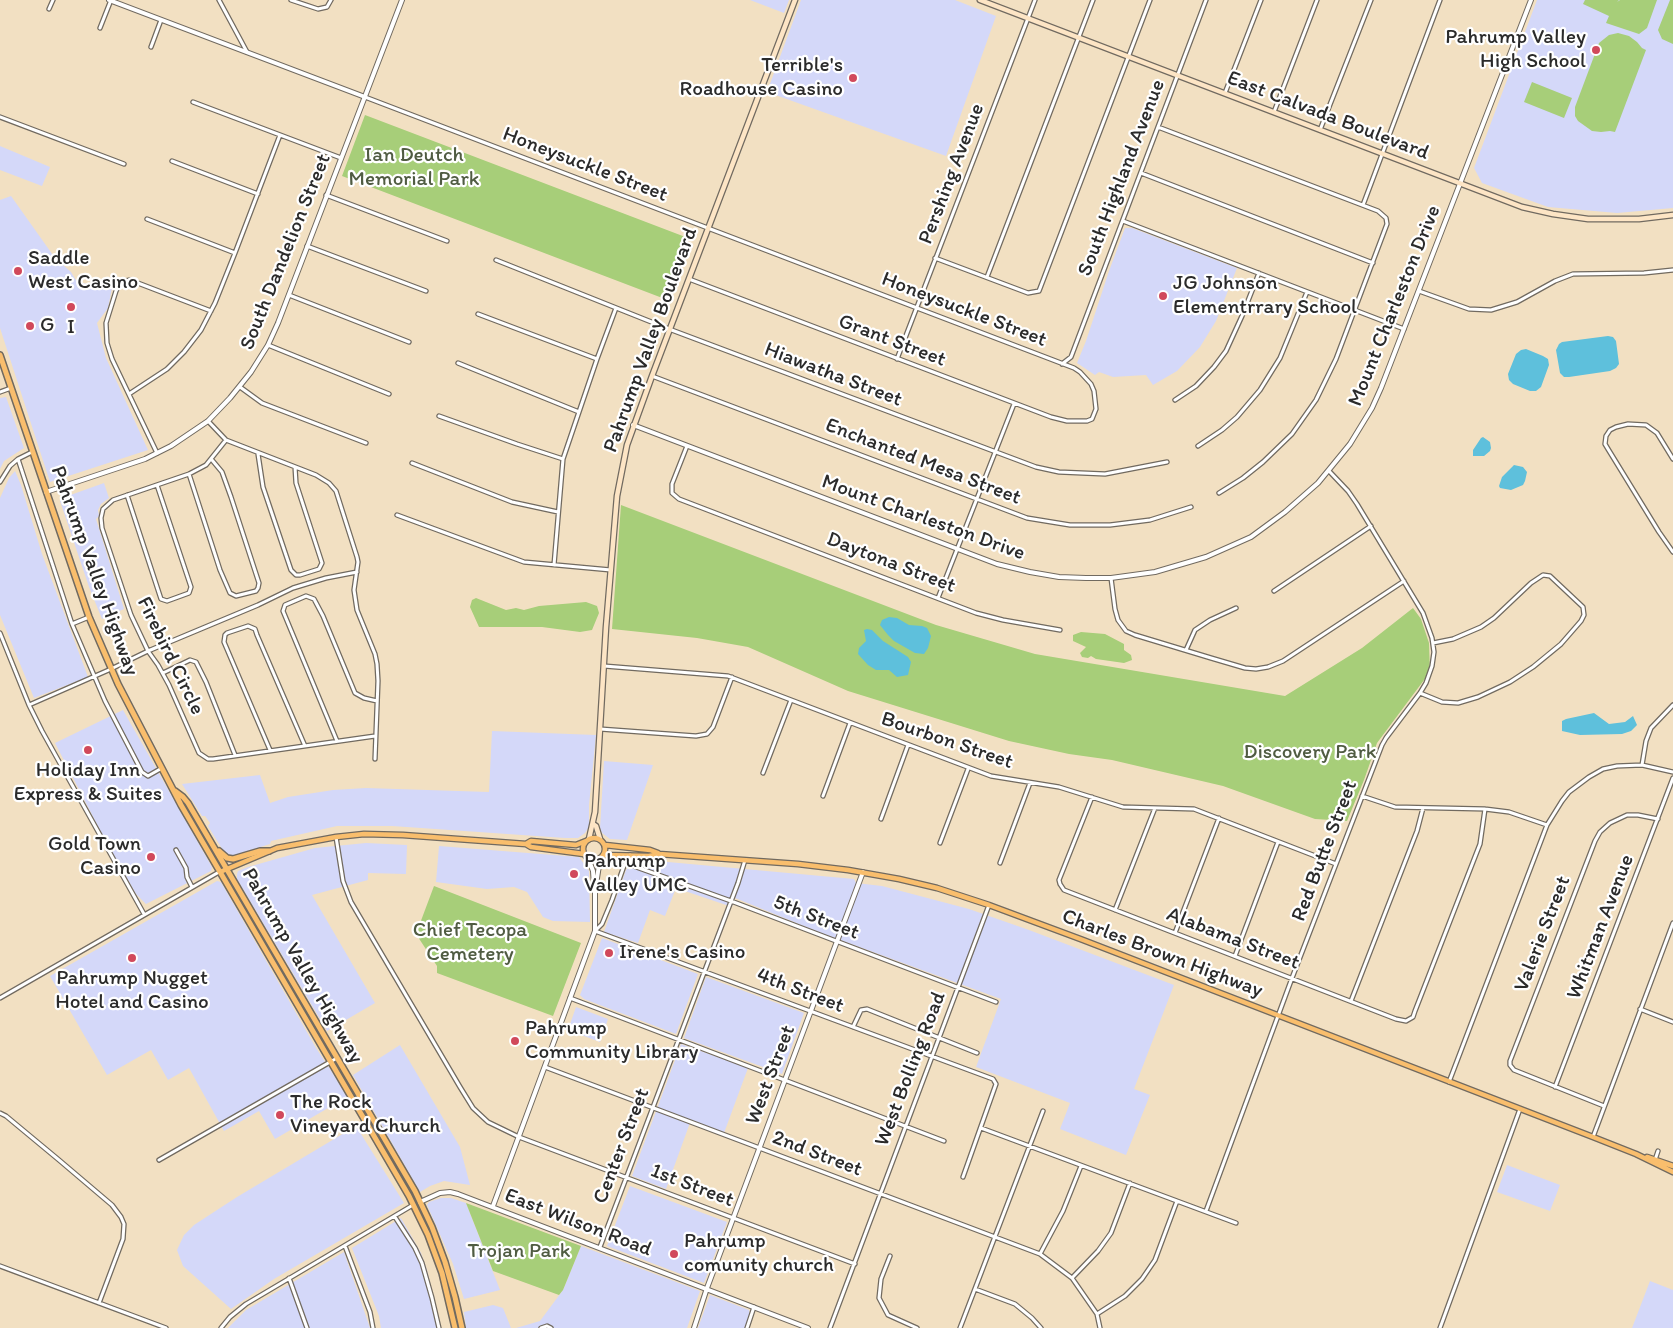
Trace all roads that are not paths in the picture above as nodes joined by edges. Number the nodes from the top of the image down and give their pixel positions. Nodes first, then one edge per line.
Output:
1 (53, 0) edge
2 (110, 0) edge
3 (219, 0) edge
4 (291, 0) edge
5 (331, 0) edge
6 (402, 0) edge
7 (795, 0) edge
8 (980, 0) edge
9 (1035, 0) edge
10 (1093, 0) edge
11 (1150, 0) edge
12 (1206, 0) edge
13 (1261, 0) edge
14 (1317, 0) edge
15 (1370, 0) edge
16 (1440, 0) edge
17 (1531, 0) edge
18 (50, 9) dead end
19 (1028, 18) junction
20 (161, 20) junction
21 (100, 28) dead end
22 (1078, 38) junction
23 (151, 47) dead end
24 (248, 54) junction
25 (1128, 57) junction
26 (1178, 75) junction
27 (1225, 93) junction
28 (365, 97) junction
29 (193, 102) dead end
30 (1274, 112) junction
31 (0, 117) edge
32 (1158, 126) junction
33 (1320, 130) junction
34 (280, 135) junction
35 (1382, 154) junction
36 (341, 158) junction
37 (172, 161) dead end
38 (124, 164) dead end
39 (1141, 173) junction
40 (1460, 184) junction
41 (258, 194) junction
42 (326, 195) junction
43 (1363, 205) junction
44 (1673, 215) edge
45 (147, 219) dead end
46 (1122, 220) junction
47 (708, 228) junction
48 (447, 241) dead end
49 (307, 246) junction
50 (236, 253) junction
51 (936, 258) junction
52 (496, 260) dead end
53 (1373, 263) junction
54 (1673, 270) edge
55 (1259, 273) junction
56 (987, 277) junction
57 (688, 279) junction
58 (1419, 291) junction
59 (426, 292) dead end
60 (1307, 292) junction
61 (289, 296) junction
62 (616, 308) junction
63 (917, 308) junction
64 (1354, 310) junction
65 (211, 312) junction
66 (478, 314) dead end
67 (669, 329) junction
68 (1404, 329) junction
69 (409, 342) dead end
70 (268, 345) junction
71 (0, 355) edge
72 (597, 359) junction
73 (897, 359) junction
74 (458, 363) dead end
75 (1062, 364) junction
76 (652, 376) junction
77 (240, 387) junction
78 (11, 388) junction
79 (0, 392) edge
80 (129, 394) junction
81 (389, 394) dead end
82 (1175, 400) dead end
83 (1014, 404) junction
84 (579, 412) junction
85 (440, 416) dead end
86 (208, 421) junction
87 (1087, 421) joint
88 (633, 425) junction
89 (226, 440) junction
90 (366, 443) dead end
91 (687, 446) junction
92 (1198, 446) dead end
93 (33, 452) junction
94 (994, 452) junction
95 (157, 453) junction
96 (258, 454) junction
97 (18, 458) junction
98 (563, 459) junction
99 (1673, 459) edge
100 (212, 460) junction
101 (1167, 462) dead end
102 (412, 463) dead end
103 (295, 467) junction
104 (1329, 471) junction
105 (190, 474) junction
106 (0, 482) edge
107 (157, 485) junction
108 (46, 492) junction
109 (1219, 493) dead end
110 (126, 495) junction
111 (976, 499) junction
112 (1191, 507) dead end
113 (558, 512) junction
114 (397, 515) dead end
115 (1371, 526) junction
116 (957, 549) junction
117 (1673, 552) edge
118 (554, 566) junction
119 (611, 570) junction
120 (357, 572) junction
121 (1111, 578) junction
122 (1404, 581) junction
123 (1274, 591) dead end
124 (938, 598) junction
125 (1236, 608) dead end
126 (89, 617) junction
127 (72, 624) junction
128 (1060, 630) dead end
129 (0, 633) edge
130 (1433, 643) junction
131 (1186, 650) junction
132 (148, 651) junction
133 (604, 666) junction
134 (111, 669) junction
135 (163, 672) junction
136 (95, 676) junction
137 (732, 677) junction
138 (1420, 693) junction
139 (791, 700) junction
140 (377, 702) junction
141 (29, 705) junction
142 (1673, 705) edge
143 (850, 723) junction
144 (600, 729) junction
145 (375, 736) junction
146 (337, 741) junction
147 (908, 745) junction
148 (305, 746) junction
149 (270, 750) junction
150 (235, 755) junction
151 (375, 759) dead end
152 (1642, 764) junction
153 (162, 768) junction
154 (968, 769) junction
155 (1673, 772) edge
156 (763, 773) dead end
157 (1673, 778) edge
158 (1030, 783) junction
159 (175, 791) junction
160 (823, 796) dead end
161 (1362, 796) junction
162 (1092, 797) junction
163 (1155, 808) junction
164 (1423, 808) junction
165 (1485, 809) junction
166 (1219, 818) junction
167 (881, 819) dead end
168 (1658, 819) junction
169 (593, 824) junction
170 (1547, 824) junction
171 (336, 837) junction
172 (600, 839) junction
173 (588, 840) junction
174 (1278, 842) junction
175 (940, 843) dead end
176 (526, 844) junction
177 (605, 846) junction
178 (214, 848) junction
179 (176, 850) dead end
180 (269, 851) junction
181 (584, 854) junction
182 (659, 854) junction
183 (604, 855) junction
184 (630, 855) junction
185 (588, 858) junction
186 (600, 859) junction
187 (746, 860) junction
188 (625, 863) junction
189 (1000, 863) dead end
190 (1336, 864) junction
191 (226, 868) junction
192 (220, 872) junction
193 (863, 872) junction
194 (192, 887) junction
195 (595, 890) junction
196 (731, 901) junction
197 (989, 905) junction
198 (1115, 910) junction
199 (144, 914) junction
200 (1673, 923) edge
201 (251, 925) junction
202 (596, 932) junction
203 (1175, 933) junction
204 (837, 941) junction
205 (271, 944) junction
206 (1234, 956) junction
207 (704, 971) junction
208 (1292, 978) junction
209 (958, 987) junction
210 (0, 998) edge
211 (570, 998) junction
212 (1351, 1001) junction
213 (996, 1002) dead end
214 (1640, 1009) junction
215 (811, 1011) junction
216 (1279, 1016) junction
217 (1673, 1022) edge
218 (853, 1027) junction
219 (939, 1038) junction
220 (678, 1040) junction
221 (977, 1052) dead end
222 (932, 1056) junction
223 (337, 1058) junction
224 (331, 1061) junction
225 (545, 1067) junction
226 (785, 1080) junction
227 (1449, 1082) junction
228 (1555, 1087) junction
229 (1604, 1106) junction
230 (652, 1108) junction
231 (1520, 1109) junction
232 (1042, 1111) dead end
233 (0, 1112) edge
234 (906, 1126) junction
235 (980, 1128) junction
236 (519, 1137) junction
237 (1593, 1137) junction
238 (944, 1141) dead end
239 (1029, 1147) junction
240 (760, 1148) junction
241 (1658, 1151) dead end
242 (159, 1160) dead end
243 (1654, 1161) junction
244 (1081, 1166) junction
245 (1673, 1166) edge
246 (393, 1167) junction
247 (1673, 1172) edge
248 (626, 1177) junction
249 (963, 1177) dead end
250 (1130, 1183) junction
251 (881, 1194) junction
252 (1177, 1201) junction
253 (420, 1202) junction
254 (414, 1205) junction
255 (493, 1206) junction
256 (1206, 1211) junction
257 (395, 1216) junction
258 (733, 1218) junction
259 (1236, 1223) dead end
260 (995, 1237) junction
261 (438, 1243) junction
262 (345, 1246) junction
263 (600, 1247) junction
264 (1040, 1254) junction
265 (890, 1256) dead end
266 (855, 1264) junction
267 (0, 1266) edge
268 (289, 1278) junction
269 (1072, 1278) junction
270 (707, 1288) junction
271 (975, 1289) junction
272 (99, 1303) junction
273 (754, 1307) junction
274 (1097, 1314) junction
275 (166, 1328) edge
276 (221, 1328) edge
277 (307, 1328) edge
278 (373, 1328) edge
279 (438, 1328) edge
280 (455, 1328) edge
281 (462, 1328) edge
282 (541, 1328) edge
283 (551, 1328) edge
284 (694, 1328) edge
285 (747, 1328) edge
286 (808, 1328) edge
287 (830, 1328) edge
288 (917, 1328) edge
289 (960, 1328) edge
290 (1041, 1328) edge
291 (1100, 1328) edge
292 (1440, 1328) edge

1 - 18 street
2 - 20 street, Honeysuckle Street
2 - 21 street
3 - 24 street
4 - 5 street
6 - 28 street, South Dandelion Street
7 - 47 main road, Pahrump Valley Boulevard
8 - 19 main road, East Calvada Boulevard
9 - 19 street, Pershing Avenue
10 - 22 street
11 - 25 street
12 - 26 street, South Highland Avenue
13 - 27 street
14 - 30 street
15 - 33 street
16 - 35 street
17 - 40 street, Mount Charleston Drive
19 - 22 main road, East Calvada Boulevard
19 - 51 street, Pershing Avenue
20 - 23 street
20 - 24 street, Honeysuckle Street
22 - 25 main road, East Calvada Boulevard
22 - 56 street
24 - 28 street, Honeysuckle Street
25 - 26 main road, East Calvada Boulevard
25 - 56 street
26 - 27 main road, East Calvada Boulevard
26 - 32 street, South Highland Avenue
27 - 30 main road, East Calvada Boulevard
28 - 36 street, South Dandelion Street
28 - 47 street, Honeysuckle Street
29 - 34 street
30 - 33 main road, East Calvada Boulevard
31 - 38 street
32 - 39 street, South Highland Avenue
32 - 43 street
33 - 35 main road, East Calvada Boulevard
34 - 36 street
34 - 41 street
35 - 40 main road, East Calvada Boulevard
35 - 43 street
36 - 42 street, South Dandelion Street
37 - 41 street
39 - 46 street, South Highland Avenue
39 - 53 street
40 - 44 main road, East Calvada Boulevard
40 - 58 street, Mount Charleston Drive
41 - 50 street
42 - 48 street
42 - 49 street, South Dandelion Street
43 - 53 street
45 - 50 street
46 - 55 street
46 - 75 street, South Highland Avenue
47 - 57 main road, Pahrump Valley Boulevard
47 - 63 street, Honeysuckle Street
49 - 59 street
49 - 61 street, South Dandelion Street
50 - 65 street
51 - 56 street
51 - 63 street, Pershing Avenue
52 - 62 street, Hiawatha Street
53 - 64 street
54 - 58 street
55 - 60 street
55 - 82 street
57 - 67 main road, Pahrump Valley Boulevard
57 - 73 street, Grant Street
58 - 68 street, Mount Charleston Drive
60 - 64 street
60 - 92 street
61 - 69 street
61 - 70 street, South Dandelion Street
62 - 67 street, Hiawatha Street
62 - 72 street
63 - 73 street, Pershing Avenue
63 - 75 street, Honeysuckle Street
64 - 68 street
64 - 109 street
65 - 80 street
65 - 80 street
66 - 72 street
67 - 76 main road, Pahrump Valley Boulevard
67 - 94 street, Hiawatha Street
68 - 104 street, Mount Charleston Drive
70 - 77 street, South Dandelion Street
70 - 81 street
71 - 78 highway, Pahrump Valley Highway
72 - 84 street
73 - 83 street, Grant Street
74 - 84 street
75 - 87 street, Honeysuckle Street
76 - 88 main road, Pahrump Valley Boulevard
76 - 111 street, Enchanted Mesa Street
77 - 86 street, South Dandelion Street
77 - 90 street
78 - 79 street
78 - 93 highway, Pahrump Valley Highway
80 - 95 street
83 - 87 street, Grant Street
83 - 94 street
84 - 98 street
85 - 98 street
86 - 89 street
86 - 95 street, South Dandelion Street
88 - 91 street, Mount Charleston Drive
88 - 119 main road, Pahrump Valley Boulevard
89 - 96 street
89 - 100 street, Firebird Circle
91 - 116 street, Mount Charleston Drive
91 - 124 street, Daytona Street
93 - 97 street
93 - 108 highway, Pahrump Valley Highway
94 - 101 street, Hiawatha Street
94 - 111 street
95 - 108 street, South Dandelion Street
96 - 103 street
96 - 103 street
97 - 106 street
97 - 127 street
98 - 113 street
99 - 117 street
100 - 105 street, Firebird Circle
100 - 105 street
102 - 113 street
103 - 120 street
104 - 115 street, Red Butte Street
104 - 121 street, Mount Charleston Drive
105 - 107 street, Firebird Circle
107 - 110 street, Firebird Circle
107 - 110 street
108 - 126 highway, Pahrump Valley Highway
110 - 132 street, Firebird Circle
111 - 112 street, Enchanted Mesa Street
111 - 116 street
113 - 118 street
114 - 118 street
115 - 122 street, Red Butte Street
115 - 123 street
116 - 121 street, Mount Charleston Drive
116 - 124 street
118 - 119 street
119 - 133 main road, Pahrump Valley Boulevard
120 - 132 street
120 - 140 street
121 - 131 street
122 - 130 street, Red Butte Street
122 - 131 street
124 - 128 street, Daytona Street
125 - 131 street
126 - 127 street
126 - 134 highway, Pahrump Valley Highway
127 - 136 street
129 - 141 street
130 - 138 street, Red Butte Street
130 - 138 street
132 - 134 street
132 - 135 street, Firebird Circle
133 - 137 street, Bourbon Street
133 - 144 main road, Pahrump Valley Boulevard
134 - 136 street
134 - 153 highway, Pahrump Valley Highway
135 - 150 street, Firebird Circle
135 - 150 street
136 - 141 street
136 - 153 street
137 - 139 street, Bourbon Street
137 - 144 street
138 - 161 street, Red Butte Street
139 - 143 street, Bourbon Street
139 - 156 street
140 - 145 street
140 - 146 street
141 - 199 street
142 - 152 street
143 - 147 street, Bourbon Street
143 - 160 street
144 - 169 main road, Pahrump Valley Boulevard
145 - 146 street, Firebird Circle
145 - 151 street
146 - 148 street, Firebird Circle
147 - 154 street, Bourbon Street
147 - 167 street
148 - 149 street, Firebird Circle
148 - 149 street
149 - 150 street, Firebird Circle
152 - 155 street
152 - 170 street
153 - 159 highway, Pahrump Valley Highway
154 - 158 street, Bourbon Street
154 - 175 street
157 - 168 street, Whitman Avenue
158 - 162 street, Bourbon Street
158 - 189 street
159 - 178 highway, Pahrump Valley Highway
159 - 192 highway, Pahrump Valley Highway
161 - 164 street
161 - 190 street, Red Butte Street
162 - 163 street, Bourbon Street
162 - 198 street, Alabama Street
163 - 166 street, Bourbon Street
163 - 198 street
164 - 165 street
164 - 212 street
165 - 170 street
165 - 212 street, Alabama Street
166 - 174 street, Bourbon Street
166 - 203 street
168 - 228 street, Whitman Avenue
168 - 228 street, Valerie Street
169 - 172 main road, Pahrump Valley Boulevard
169 - 173 main road, Pahrump Valley Boulevard
170 - 227 street
171 - 176 main road
171 - 180 main road
171 - 236 street, 1st Street
172 - 173 main road
172 - 177 main road
173 - 176 main road
173 - 181 main road
174 - 190 street, Bourbon Street
174 - 206 street
176 - 181 main road
177 - 182 main road, Charles Brown Highway
177 - 183 main road
178 - 180 highway
178 - 191 highway, Pahrump Valley Highway
179 - 194 street
180 - 191 main road
181 - 185 main road
182 - 184 main road, Charles Brown Highway
182 - 187 main road, Charles Brown Highway
183 - 184 main road, Charles Brown Highway
183 - 186 main road
184 - 188 street
185 - 186 main road
185 - 195 street
186 - 195 street
187 - 193 main road, Charles Brown Highway
187 - 196 street, Center Street
188 - 196 street, 5th Street
188 - 202 street
190 - 208 street, Red Butte Street
191 - 192 main road
191 - 205 highway, Pahrump Valley Highway
192 - 194 street
192 - 201 highway, Pahrump Valley Highway
193 - 197 main road, Charles Brown Highway
193 - 204 street, West Street
194 - 199 street
195 - 202 street
196 - 204 street, 5th Street
196 - 207 street, Center Street
197 - 209 street, West Bolling Road
197 - 216 main road, Charles Brown Highway
198 - 203 street, Alabama Street
199 - 210 street
200 - 214 street
201 - 205 highway
201 - 224 highway, Pahrump Valley Highway
202 - 207 street, 4th Street
202 - 211 street
203 - 206 street, Alabama Street
204 - 209 street, 5th Street
204 - 215 street, West Street
205 - 223 highway, Pahrump Valley Highway
206 - 208 street, Alabama Street
207 - 215 street, 4th Street
207 - 220 street, Center Street
208 - 212 street, Alabama Street
208 - 216 street, Red Butte Street
209 - 213 street, 5th Street
209 - 219 street, West Bolling Road
211 - 220 street
211 - 225 street
214 - 217 street
214 - 229 street
215 - 218 street, 4th Street
215 - 226 street, West Street
216 - 227 main road, Charles Brown Highway
216 - 256 street, Red Butte Street
218 - 219 street
218 - 222 street, 4th Street
219 - 221 street
219 - 222 street, West Bolling Road
220 - 226 street
220 - 230 street, Center Street
222 - 234 street, West Bolling Road
222 - 235 street, 4th Street
223 - 224 street
223 - 253 highway, Pahrump Valley Highway
224 - 242 street
224 - 246 highway, Pahrump Valley Highway
225 - 230 street, 2nd Street
225 - 236 street
226 - 234 street
226 - 240 street, West Street
227 - 231 main road, Charles Brown Highway
228 - 229 street
229 - 237 street
230 - 240 street, 2nd Street
230 - 248 street, Center Street
231 - 237 main road, Charles Brown Highway
231 - 292 street
232 - 239 street
233 - 272 street
234 - 238 street
234 - 251 street, West Bolling Road
235 - 239 street
235 - 249 street
236 - 248 street, 1st Street
236 - 255 street
237 - 243 main road, Charles Brown Highway
239 - 244 street
239 - 260 street
240 - 251 street, 2nd Street
240 - 258 street, West Street
241 - 243 street
243 - 245 main road, Charles Brown Highway
243 - 247 main road, Charles Brown Highway
244 - 250 street
244 - 264 street
246 - 253 highway
246 - 254 highway, Pahrump Valley Highway
248 - 258 street, 1st Street
248 - 263 street, Center Street
250 - 252 street
250 - 269 street
251 - 260 street, 2nd Street
251 - 266 street, West Bolling Road
252 - 256 street
252 - 274 street
253 - 255 street, East Wilson Road
253 - 261 highway, Pahrump Valley Highway
254 - 257 street
254 - 261 highway
254 - 280 highway, Pahrump Valley Highway
255 - 263 street, East Wilson Road
256 - 259 street
257 - 262 street
257 - 279 street
258 - 266 street, 1st Street
258 - 270 street, West Street
260 - 264 street, 2nd Street
260 - 271 street
261 - 281 highway, Pahrump Valley Highway
262 - 268 street
262 - 278 street
263 - 270 street, East Wilson Road
264 - 269 street, 2nd Street
265 - 288 street
266 - 287 street, West Bolling Road
267 - 272 street
268 - 276 street
268 - 277 street
269 - 274 street, 2nd Street
270 - 273 street, East Wilson Road
270 - 284 street, West Street
271 - 289 street
271 - 290 street
272 - 275 street
273 - 285 street
273 - 286 street, East Wilson Road
274 - 291 street
282 - 283 street

